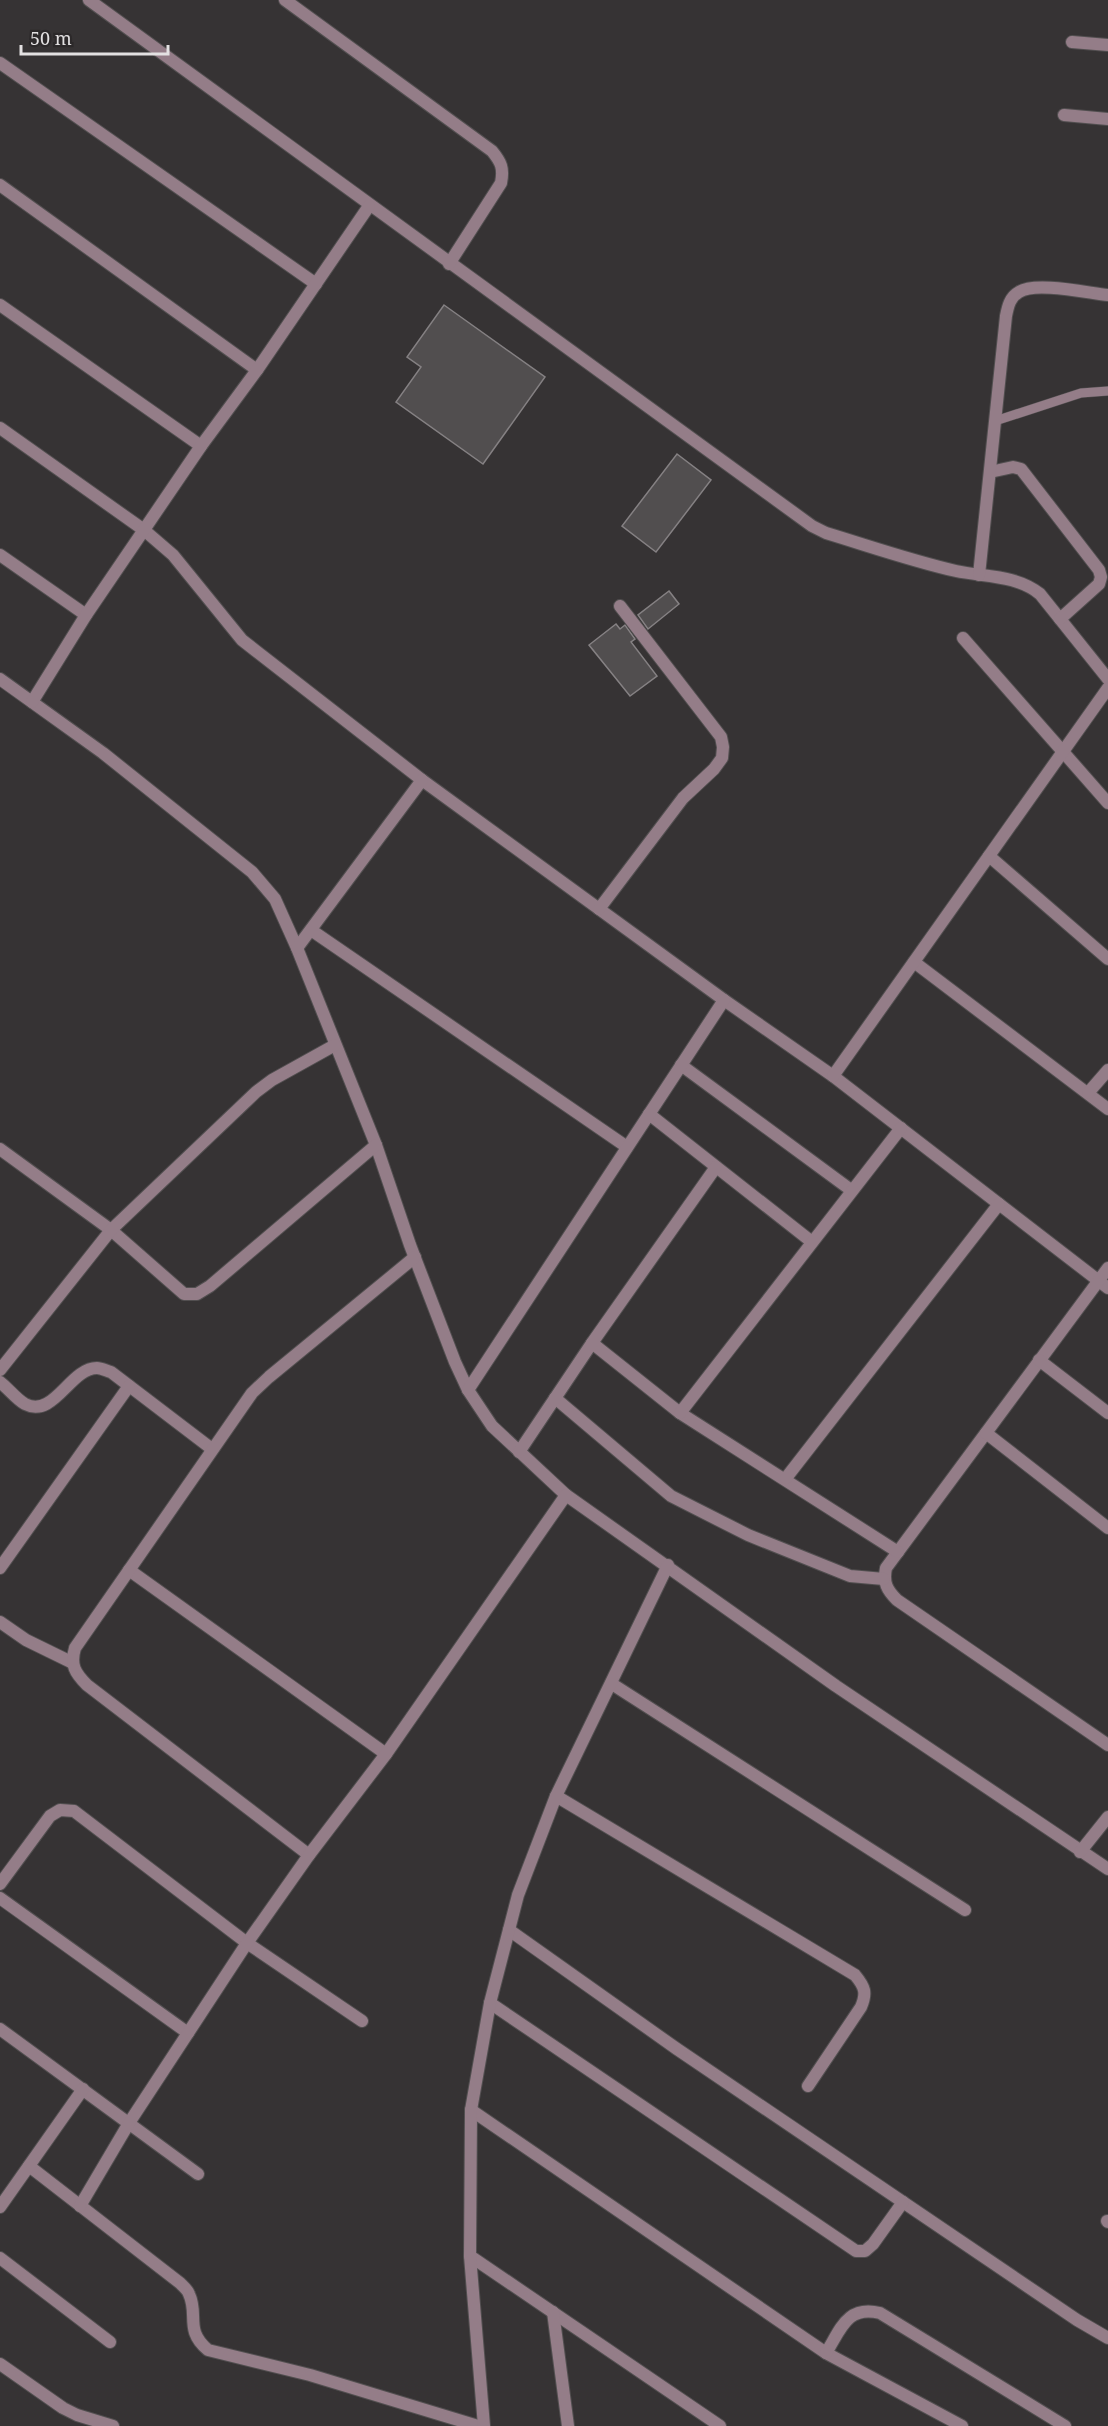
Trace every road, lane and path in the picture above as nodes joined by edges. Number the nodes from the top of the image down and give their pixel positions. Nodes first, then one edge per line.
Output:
1 (89, 0) edge
2 (285, 0) edge
3 (1072, 42) dead end
4 (1108, 45) edge
5 (0, 63) edge
6 (1064, 115) dead end
7 (1108, 119) edge
8 (0, 185) edge
9 (369, 206) junction
10 (449, 264) junction
11 (316, 284) junction
12 (1108, 295) edge
13 (0, 305) edge
14 (257, 370) junction
15 (1108, 391) edge
16 (995, 421) junction
17 (0, 428) edge
18 (201, 446) junction
19 (990, 472) junction
20 (144, 530) junction
21 (0, 555) edge
22 (979, 575) junction
23 (620, 606) dead end
24 (86, 615) junction
25 (1059, 619) junction
26 (963, 638) dead end
27 (0, 679) edge
28 (1108, 679) edge
29 (1108, 688) edge
30 (32, 702) junction
31 (1063, 752) junction
32 (422, 780) junction
33 (1108, 803) edge
34 (989, 856) junction
35 (599, 909) junction
36 (311, 930) junction
37 (297, 948) junction
38 (1108, 959) edge
39 (914, 962) junction
40 (724, 1000) junction
41 (334, 1045) junction
42 (681, 1065) junction
43 (1108, 1070) edge
44 (832, 1076) junction
45 (1088, 1093) junction
46 (1108, 1109) edge
47 (649, 1114) junction
48 (901, 1128) junction
49 (376, 1145) junction
50 (627, 1147) junction
51 (0, 1149) edge
52 (716, 1167) junction
53 (851, 1190) junction
54 (999, 1204) junction
55 (111, 1230) junction
56 (812, 1242) junction
57 (415, 1257) junction
58 (1108, 1268) edge
59 (1103, 1284) edge
60 (592, 1343) junction
61 (1039, 1360) junction
62 (0, 1370) edge
63 (0, 1382) edge
64 (129, 1386) junction
65 (468, 1390) junction
66 (555, 1398) junction
67 (680, 1413) junction
68 (1108, 1413) edge
69 (986, 1433) junction
70 (212, 1449) junction
71 (519, 1452) junction
72 (786, 1479) junction
73 (566, 1495) junction
74 (1108, 1528) edge
75 (898, 1552) junction
76 (668, 1565) junction
77 (0, 1569) edge
78 (129, 1570) junction
79 (884, 1579) junction
80 (0, 1622) edge
81 (71, 1662) junction
82 (612, 1684) junction
83 (1108, 1745) edge
84 (386, 1754) junction
85 (556, 1796) junction
86 (1108, 1817) edge
87 (1080, 1852) junction
88 (309, 1855) junction
89 (1108, 1869) edge
90 (0, 1884) edge
91 (0, 1898) edge
92 (965, 1910) dead end
93 (509, 1930) junction
94 (247, 1943) junction
95 (490, 2002) junction
96 (362, 2021) dead end
97 (0, 2028) edge
98 (188, 2033) junction
99 (808, 2086) dead end
100 (83, 2089) junction
101 (471, 2110) junction
102 (129, 2123) junction
103 (29, 2166) junction
104 (198, 2174) dead end
105 (903, 2202) junction
106 (80, 2206) junction
107 (0, 2207) edge
108 (470, 2256) junction
109 (0, 2258) edge
110 (553, 2312) junction
111 (1108, 2338) edge
112 (110, 2342) dead end
113 (826, 2353) junction
114 (0, 2364) edge
115 (113, 2426) edge
116 (478, 2426) edge
117 (484, 2426) edge
118 (568, 2426) edge
119 (720, 2426) edge
120 (962, 2426) edge
121 (1065, 2426) edge

1 - 9 street
2 - 10 street
3 - 4 street
5 - 11 street
6 - 7 street
8 - 14 street
9 - 10 street
9 - 11 street
10 - 22 street
11 - 14 street
12 - 16 street
13 - 18 street
14 - 18 street
15 - 16 lane
16 - 19 street
17 - 20 street
18 - 20 street
19 - 22 street
19 - 25 street
20 - 24 street
20 - 32 street
21 - 24 street
22 - 25 street
23 - 35 street
24 - 30 street
25 - 28 street
26 - 31 street
27 - 30 street
29 - 31 street
30 - 37 street
31 - 33 street
31 - 34 street
32 - 35 street
32 - 36 street
34 - 38 street
34 - 39 street
35 - 40 street
36 - 37 street
36 - 50 street
37 - 41 street
39 - 44 street
39 - 45 street
40 - 42 street
40 - 44 street
41 - 49 street
41 - 55 street
42 - 47 street
42 - 53 street
43 - 45 street
44 - 48 street
45 - 46 street
47 - 50 street
47 - 52 street
48 - 53 street
48 - 54 street
49 - 55 street
49 - 57 street
50 - 65 street
51 - 55 street
52 - 56 street
52 - 60 street
53 - 56 street
54 - 59 street
54 - 72 street
55 - 62 street
56 - 67 street
57 - 65 street
57 - 70 street
58 - 59 street
59 - 61 street
60 - 66 street
60 - 67 street
61 - 68 street
61 - 69 street
63 - 64 street
64 - 70 street
64 - 77 street
65 - 71 street
66 - 71 street
66 - 79 street
67 - 72 street
69 - 74 street
69 - 75 street
70 - 78 street
71 - 73 street
72 - 75 street
73 - 76 street
73 - 84 street
75 - 79 street
76 - 82 street
76 - 87 street
78 - 81 street
78 - 84 street
79 - 83 street
80 - 81 street
81 - 88 street
82 - 85 street
82 - 92 street
84 - 88 street
85 - 93 street
85 - 99 street
86 - 87 street
87 - 89 street
88 - 94 street
90 - 94 street
91 - 98 street
93 - 95 street
93 - 105 street
94 - 96 street
94 - 98 street
95 - 101 street
95 - 105 street
97 - 100 street
98 - 102 street
100 - 102 street
100 - 103 street
101 - 108 street
101 - 113 street
102 - 104 street
102 - 106 street
103 - 106 street
103 - 107 street
105 - 111 street
106 - 116 street
108 - 110 street
108 - 117 street
109 - 112 street
110 - 118 street
110 - 119 street
113 - 120 street
113 - 121 street
114 - 115 street

